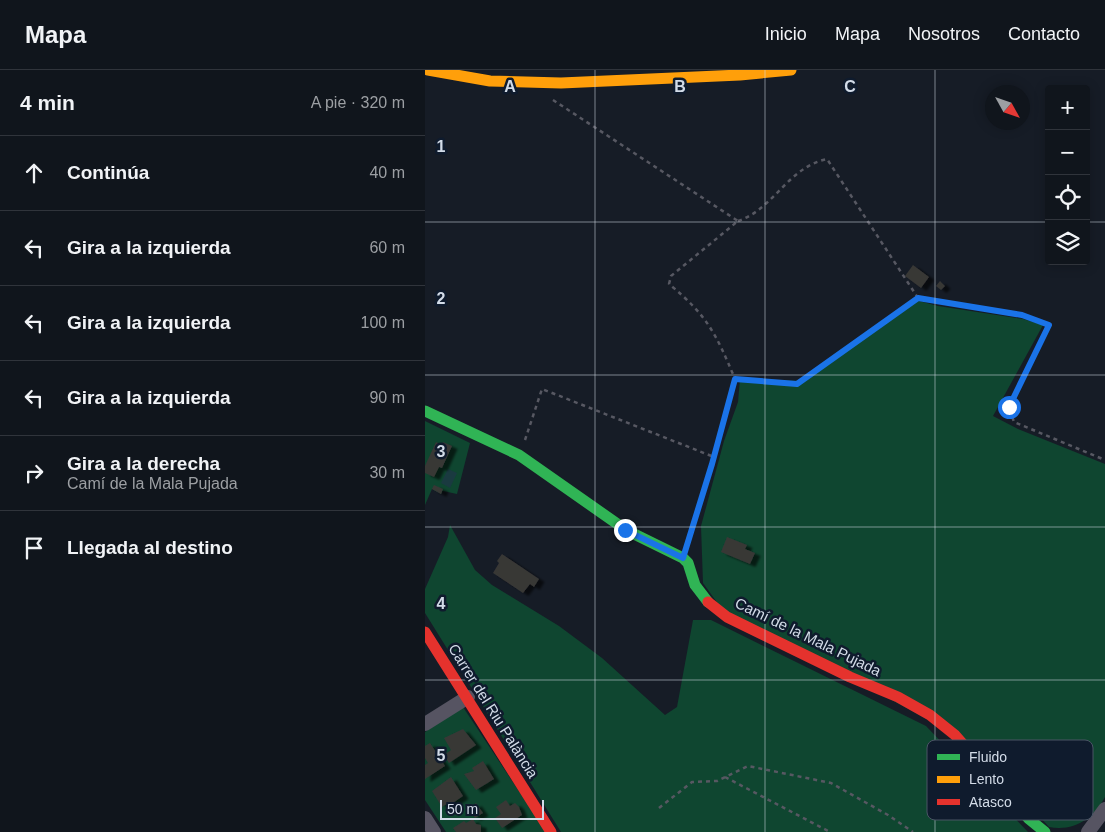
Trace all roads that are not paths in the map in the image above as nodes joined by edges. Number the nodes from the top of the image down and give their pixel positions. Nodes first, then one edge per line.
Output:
1 (428, 70) edge
2 (791, 70) edge
3 (425, 411) edge
4 (425, 632) edge
5 (468, 697) junction
6 (425, 724) edge
7 (959, 740) edge
8 (1105, 809) edge
9 (425, 818) edge
10 (1030, 820) edge
11 (434, 832) edge
12 (551, 832) edge
13 (1045, 832) edge
14 (1088, 832) edge

1 - 2 street
3 - 7 street, Camí de la Mala Pujada
4 - 5 street, Carrer del Riu Palància
5 - 6 street
5 - 12 street, Carrer del Riu Palància
8 - 14 street
9 - 11 street
10 - 13 street, Camí de la Mala Pujada

